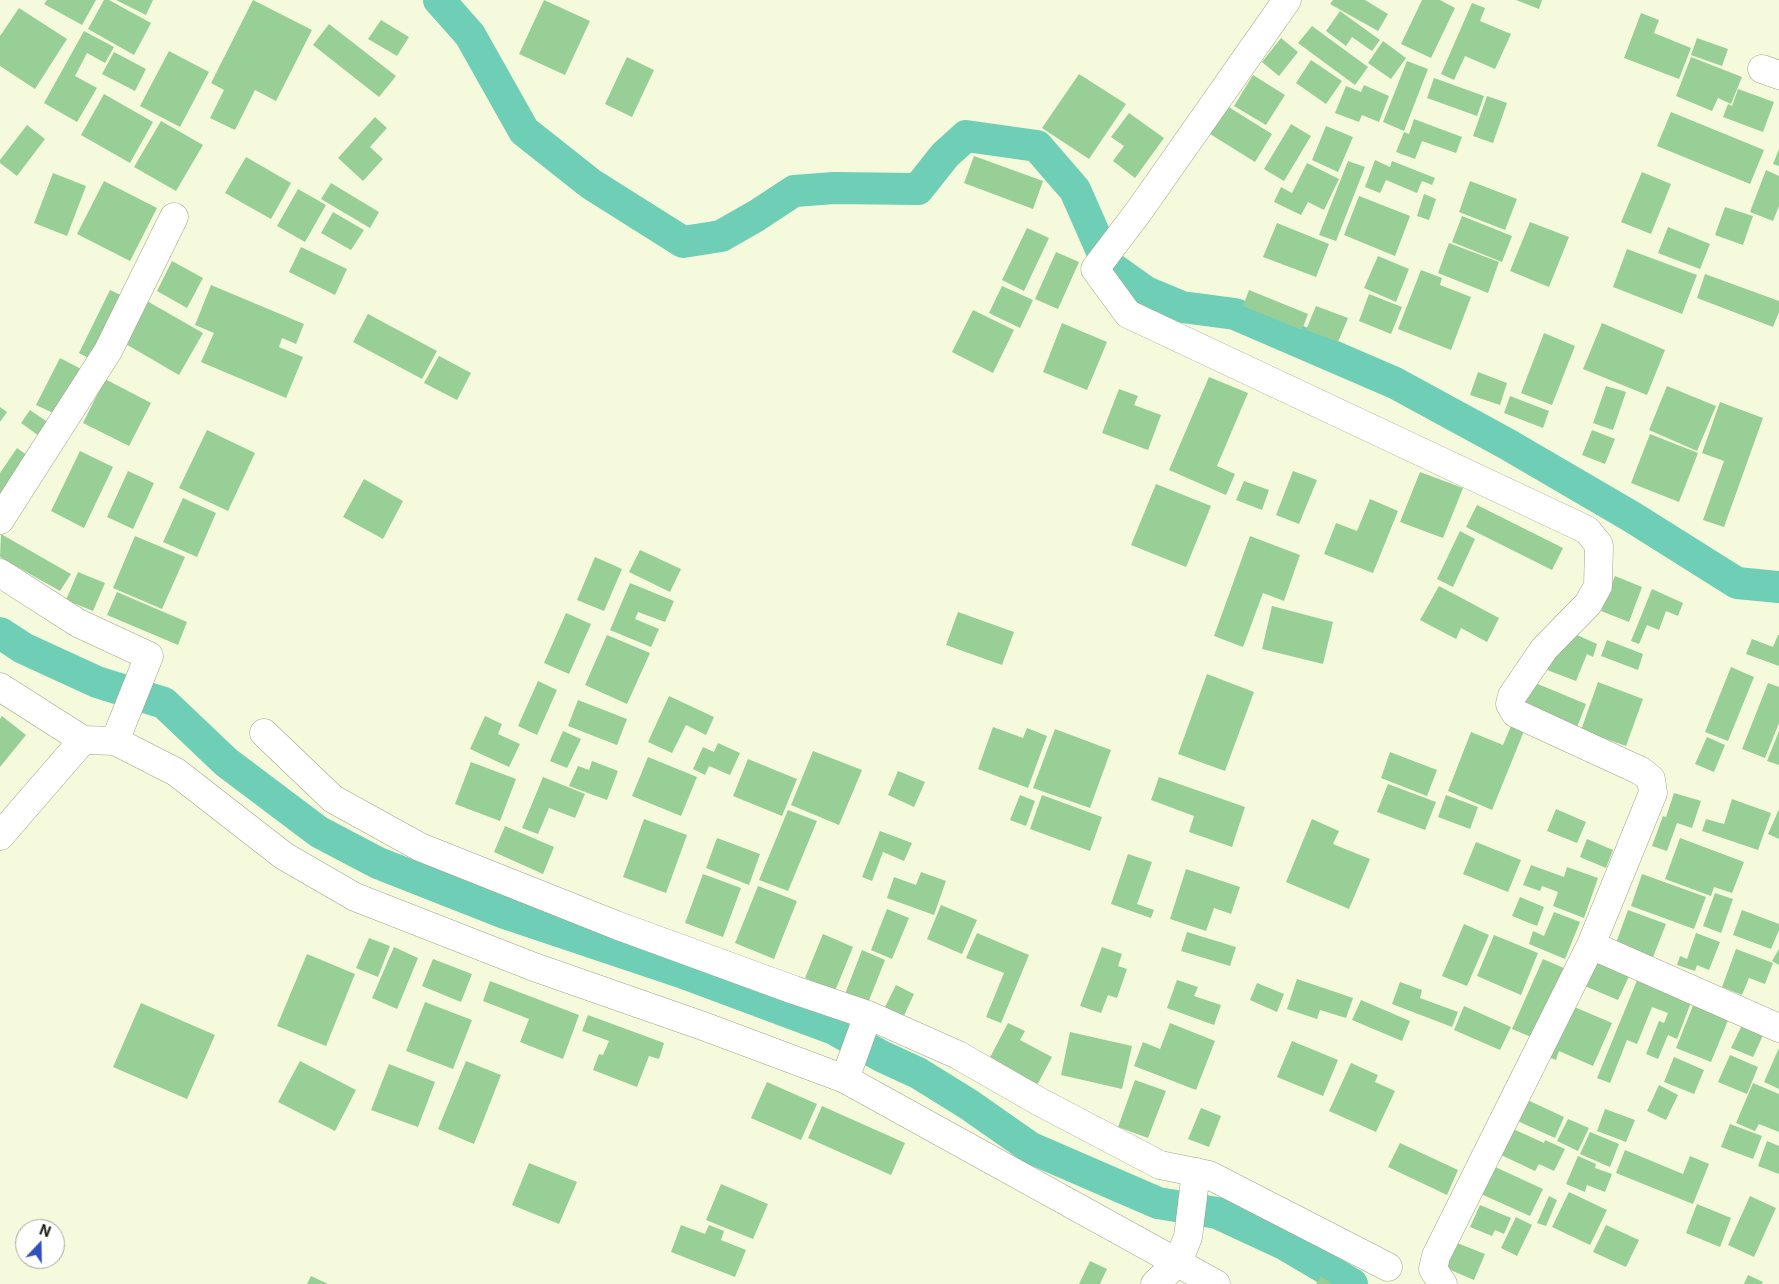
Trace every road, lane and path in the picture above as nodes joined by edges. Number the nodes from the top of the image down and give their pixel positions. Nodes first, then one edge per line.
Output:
1 (1287, 0) edge
2 (174, 217) dead end
3 (0, 520) edge
4 (0, 573) edge
5 (0, 687) edge
6 (119, 731) junction
7 (264, 733) dead end
8 (83, 740) junction
9 (0, 836) edge
10 (1591, 945) junction
11 (868, 1015) junction
12 (1779, 1028) edge
13 (850, 1067) junction
14 (1196, 1180) junction
15 (1183, 1250) junction
16 (1388, 1267) dead end
17 (1155, 1284) edge
18 (1216, 1284) edge
19 (1443, 1284) edge

1 - 10 street
2 - 3 street
4 - 6 street
5 - 8 street
6 - 8 street
6 - 13 street
7 - 11 street
8 - 9 street
10 - 12 street
10 - 19 street
11 - 13 street
11 - 14 street
13 - 15 street
14 - 15 street
14 - 16 street
15 - 17 street
15 - 18 street

